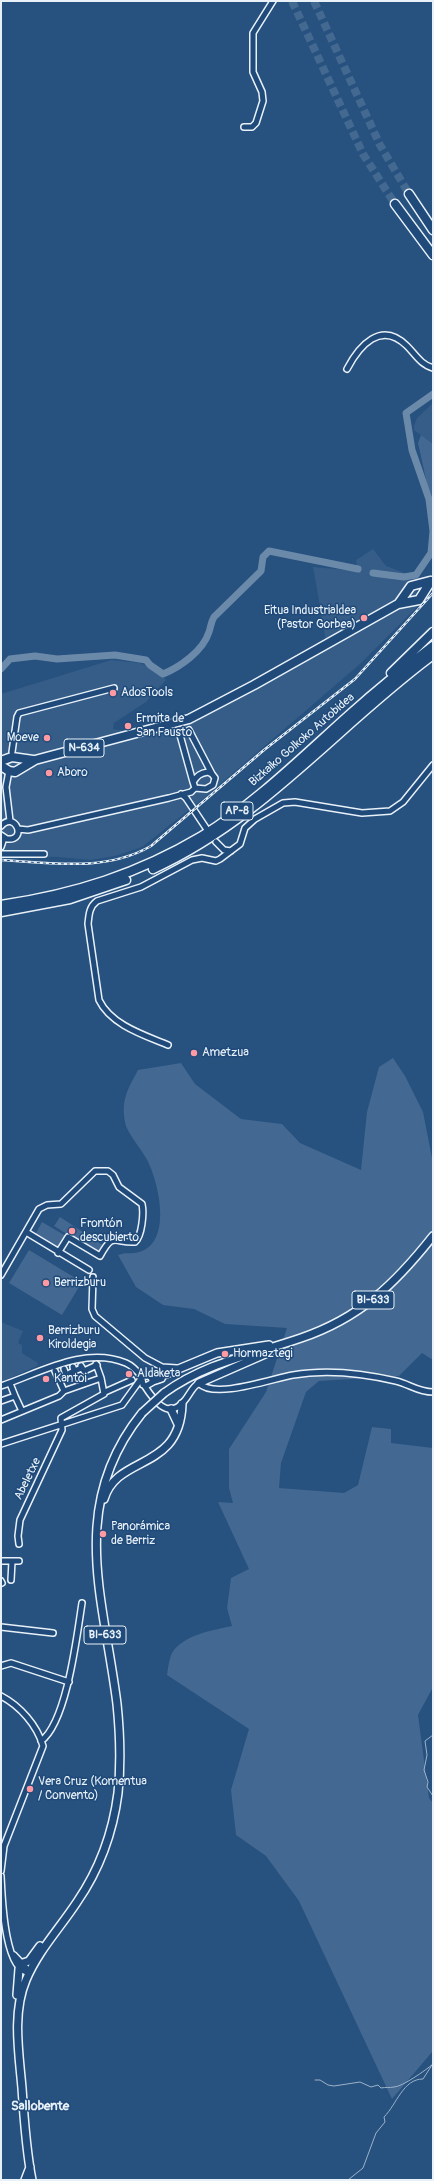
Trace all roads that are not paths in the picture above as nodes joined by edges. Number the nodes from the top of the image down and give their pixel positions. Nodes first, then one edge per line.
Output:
1 (273, 1) edge
2 (244, 127) dead end
3 (409, 194) tunnel mouth
4 (394, 204) tunnel mouth
5 (433, 230) edge
6 (433, 255) edge
7 (433, 368) edge
8 (347, 369) dead end
9 (432, 580) edge
10 (422, 589) junction
11 (408, 590) junction
12 (412, 600) junction
13 (398, 604) junction
14 (433, 632) edge
15 (433, 646) edge
16 (433, 655) edge
17 (114, 688) dead end
18 (348, 716) junction
19 (189, 730) dead end
20 (180, 735) dead end
21 (15, 755) junction
22 (35, 760) junction
23 (5, 765) edge
24 (433, 765) edge
25 (20, 768) junction
26 (212, 774) junction
27 (193, 782) junction
28 (193, 790) junction
29 (181, 794) junction
30 (189, 803) junction
31 (10, 821) junction
32 (1, 826) edge
33 (206, 828) dead end
34 (18, 829) junction
35 (2, 837) edge
36 (216, 842) dead end
37 (1, 847) edge
38 (224, 850) junction
39 (232, 851) junction
40 (1, 854) edge
41 (44, 854) dead end
42 (220, 859) junction
43 (1, 905) edge
44 (1, 912) edge
45 (168, 1045) dead end
46 (26, 1232) junction
47 (433, 1236) edge
48 (58, 1253) junction
49 (89, 1270) dead end
50 (1, 1275) edge
51 (92, 1277) dead end
52 (295, 1340) junction
53 (281, 1344) junction
54 (159, 1366) junction
55 (177, 1368) junction
56 (64, 1369) dead end
57 (55, 1371) dead end
58 (66, 1374) junction
59 (164, 1375) junction
60 (58, 1378) junction
61 (101, 1378) junction
62 (141, 1379) junction
63 (152, 1379) junction
64 (132, 1380) dead end
65 (199, 1383) junction
66 (144, 1385) junction
67 (1, 1386) edge
68 (11, 1386) dead end
69 (64, 1391) junction
70 (105, 1392) junction
71 (433, 1392) edge
72 (15, 1396) junction
73 (152, 1396) junction
74 (1, 1401) edge
75 (182, 1404) junction
76 (170, 1409) junction
77 (22, 1411) junction
78 (1, 1420) edge
79 (178, 1424) junction
80 (61, 1425) junction
81 (1, 1444) edge
82 (97, 1522) junction
83 (20, 1544) dead end
84 (1, 1561) edge
85 (12, 1561) junction
86 (19, 1561) dead end
87 (11, 1580) dead end
88 (82, 1603) dead end
89 (1, 1626) edge
90 (53, 1633) dead end
91 (1, 1666) edge
92 (69, 1682) junction
93 (1, 1696) edge
94 (41, 1741) junction
95 (2, 1848) edge
96 (1, 1862) edge
97 (1, 1871) edge
98 (1, 1876) edge
99 (61, 1924) junction
100 (22, 1966) junction
101 (30, 1972) junction
102 (18, 2021) junction
103 (30, 2166) junction
104 (25, 2180) edge
105 (32, 2180) edge

1 - 2 street
3 - 5 highway
4 - 6 highway
7 - 8 street
9 - 10 highway, N-634
10 - 11 highway, N-634
10 - 12 highway, N-634
11 - 12 highway
11 - 13 highway, N-634
12 - 13 highway, N-634
13 - 22 highway, N-634
14 - 18 highway
15 - 18 highway, Bizkaiko Golkoko Autobidea / AP-8
16 - 44 highway, Bizkaiko Golkoko Autobidea / AP-8
17 - 21 street
18 - 43 highway, Bizkaiko Golkoko Autobidea / AP-8
19 - 26 street
20 - 27 street
21 - 22 highway, N-634
21 - 23 highway, N-634
21 - 25 highway
22 - 25 highway, N-634
23 - 25 highway, N-634
23 - 31 street
24 - 39 street
26 - 27 street
26 - 28 street
27 - 28 street
28 - 29 street
28 - 30 street
29 - 30 street
29 - 34 street
30 - 33 street
31 - 32 street
31 - 34 street
34 - 35 street
35 - 37 street
36 - 38 street
38 - 39 street
38 - 42 street
39 - 42 street
40 - 41 street
42 - 45 street
46 - 48 street
46 - 48 street
46 - 50 street
47 - 52 main road, BI-633
48 - 49 street
51 - 54 street
52 - 53 main road, BI-633
52 - 65 main road
53 - 55 main road
53 - 82 main road, BI-633, bridge
54 - 55 street
54 - 59 street
54 - 63 street
55 - 59 main road
56 - 58 street
57 - 60 street
58 - 60 street
58 - 61 street
59 - 63 main road
60 - 69 street
61 - 69 street
61 - 70 street
62 - 63 street
62 - 66 street
62 - 67 street
62 - 80 street
63 - 66 street
63 - 73 street
64 - 70 street
65 - 71 street
65 - 75 street
66 - 73 street
68 - 72 street
69 - 77 street
70 - 80 street
72 - 74 street
72 - 77 street
73 - 76 street
75 - 76 street
75 - 79 main road
76 - 79 main road
77 - 78 street
79 - 82 main road
80 - 81 street
80 - 83 street, Abeletxe
82 - 99 main road, BI-633
84 - 85 street
85 - 86 street
85 - 87 street
88 - 92 street
89 - 90 street
91 - 92 street
92 - 94 street
93 - 94 street
94 - 95 street
95 - 96 street
96 - 97 street
98 - 100 street
99 - 100 main road
99 - 101 main road, BI-633
100 - 101 street
100 - 102 main road
101 - 102 main road, BI-633
102 - 103 main road, BI-633
103 - 104 main road
103 - 105 main road, BI-633

